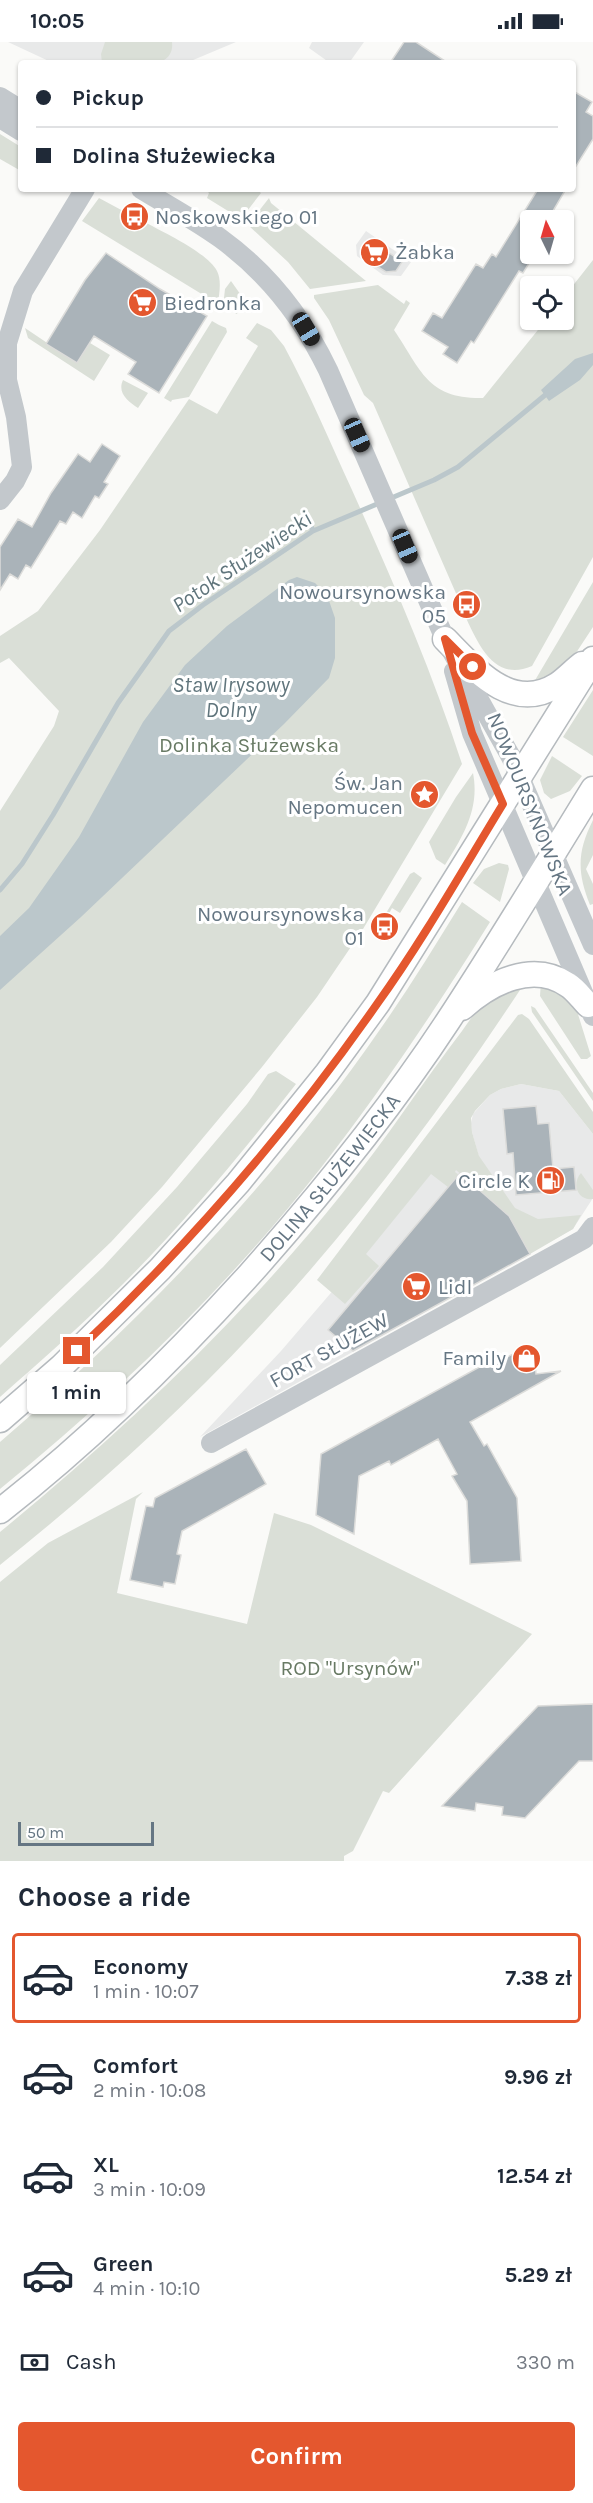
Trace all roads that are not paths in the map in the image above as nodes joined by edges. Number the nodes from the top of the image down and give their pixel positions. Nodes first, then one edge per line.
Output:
1 (0, 97) edge
2 (18, 108) edge
3 (0, 118) edge
4 (18, 129) edge
5 (83, 192) edge
6 (146, 192) edge
7 (3, 380) edge
8 (0, 500) edge
9 (445, 639) junction
10 (593, 654) edge
11 (593, 659) edge
12 (520, 776) junction
13 (593, 789) edge
14 (503, 804) junction
15 (554, 853) junction
16 (535, 881) junction
17 (593, 945) edge
18 (591, 1011) edge
19 (447, 1022) junction
20 (593, 1227) edge
21 (0, 1420) edge
22 (211, 1443) dead end
23 (0, 1511) edge

1 - 2 street
3 - 4 street
5 - 7 street
6 - 9 street, NOWOURSYNOWSKA
7 - 8 street
9 - 10 main road
9 - 12 street, NOWOURSYNOWSKA
9 - 14 street, NOWOURSYNOWSKA
11 - 12 main road
12 - 14 main road
12 - 15 street, NOWOURSYNOWSKA
13 - 15 main road, DOLINA SŁUŻEWIECKA
14 - 16 street, NOWOURSYNOWSKA
14 - 21 main road
15 - 16 main road, DOLINA SŁUŻEWIECKA
15 - 17 street, NOWOURSYNOWSKA
16 - 18 street, NOWOURSYNOWSKA
16 - 19 main road, DOLINA SŁUŻEWIECKA
18 - 19 main road
19 - 23 main road, DOLINA SŁUŻEWIECKA
20 - 22 street, FORT SŁUŻEW

